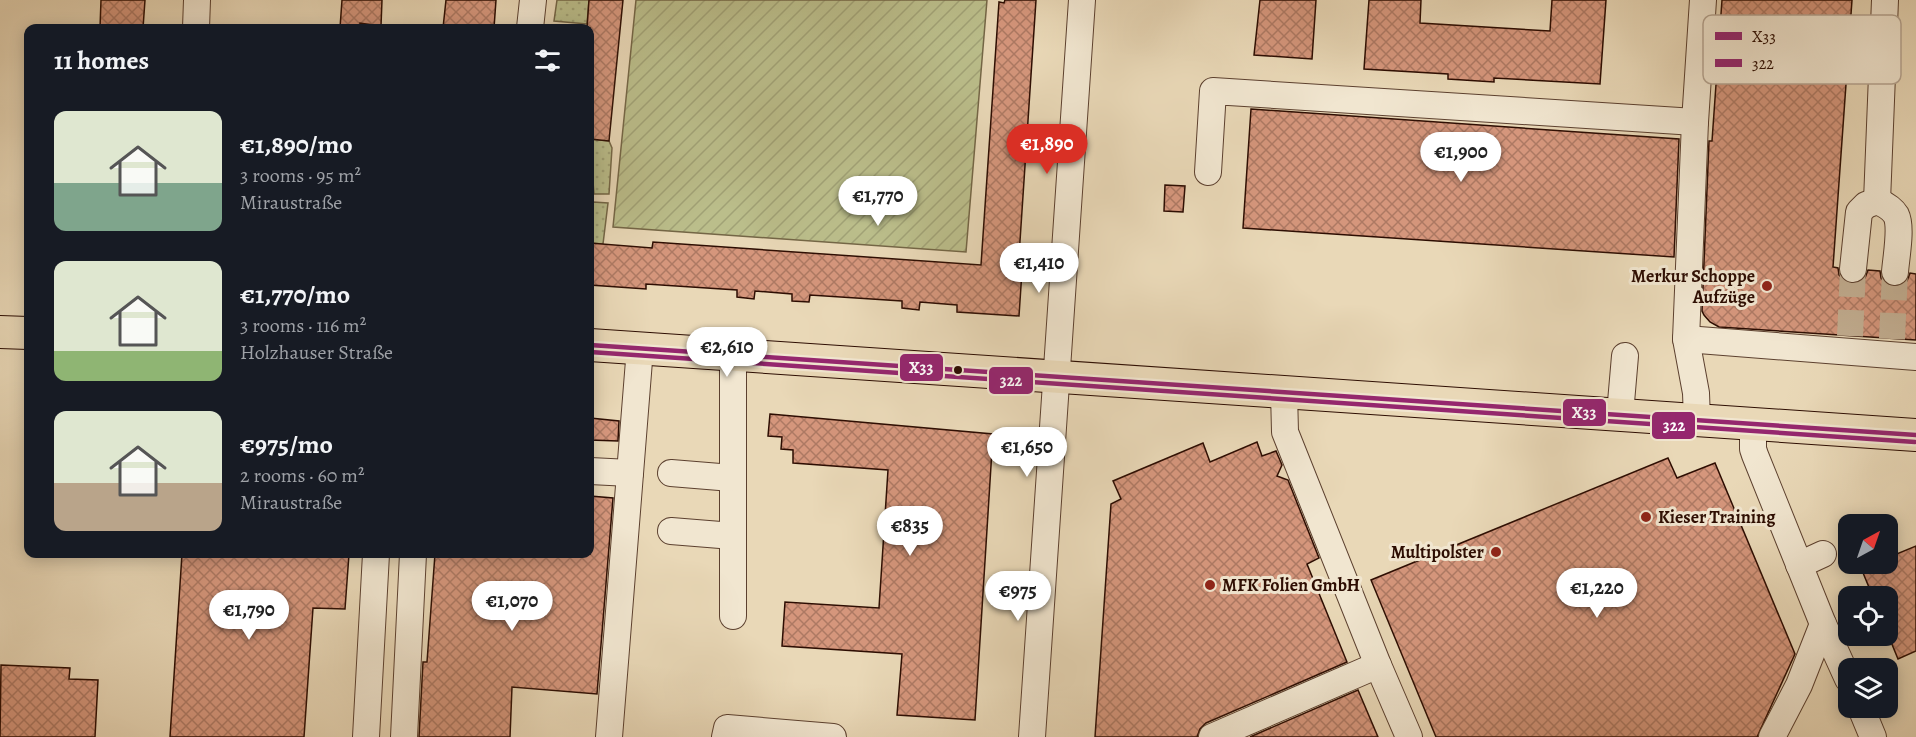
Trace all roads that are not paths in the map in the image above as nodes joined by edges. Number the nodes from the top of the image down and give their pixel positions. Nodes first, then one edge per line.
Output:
1 (197, 0) edge
2 (532, 0) edge
3 (1082, 0) edge
4 (1703, 0) edge
5 (1885, 0) edge
6 (1884, 15) edge
7 (196, 24) edge
8 (530, 24) edge
9 (1882, 84) edge
10 (1695, 122) junction
11 (1208, 172) dead end
12 (1877, 201) junction
13 (1853, 269) tunnel mouth
14 (1895, 272) tunnel mouth
15 (0, 332) edge
16 (24, 333) edge
17 (1686, 339) junction
18 (594, 345) edge
19 (640, 348) junction
20 (1900, 350) edge
21 (733, 354) junction
22 (1625, 356) dead end
23 (1056, 375) junction
24 (1284, 392) junction
25 (1620, 414) junction
26 (1697, 420) junction
27 (1753, 423) junction
28 (1916, 435) edge
29 (594, 471) edge
30 (630, 473) junction
31 (671, 473) dead end
32 (732, 478) junction
33 (671, 531) dead end
34 (733, 536) junction
35 (1823, 554) dead end
36 (376, 558) edge
37 (413, 558) edge
38 (1799, 565) junction
39 (733, 616) dead end
40 (1823, 624) junction
41 (1838, 658) edge
42 (1378, 665) junction
43 (1865, 718) edge
44 (366, 737) edge
45 (404, 737) edge
46 (609, 737) edge
47 (725, 737) edge
48 (833, 737) edge
49 (1032, 737) edge
50 (1212, 737) edge
51 (1409, 737) edge
52 (1772, 737) edge
53 (1873, 737) edge

1 - 7 street
2 - 8 street
3 - 23 street
4 - 10 street
5 - 6 street
9 - 12 street
10 - 11 street
10 - 17 street
12 - 13 street
12 - 14 street
15 - 16 main road
17 - 20 street
17 - 26 street
18 - 19 main road
19 - 21 main road
19 - 30 street
21 - 23 main road
21 - 32 street
22 - 25 street
23 - 24 main road
23 - 49 street
24 - 25 main road
24 - 42 street
25 - 26 main road
26 - 27 main road
27 - 28 main road
27 - 38 street
29 - 30 street
30 - 46 street
31 - 32 street
32 - 34 street
33 - 34 street
34 - 39 street
35 - 38 street
36 - 44 street
37 - 45 street
38 - 40 street
40 - 41 street
40 - 52 street
42 - 50 street
42 - 51 street
43 - 53 street
47 - 48 street

